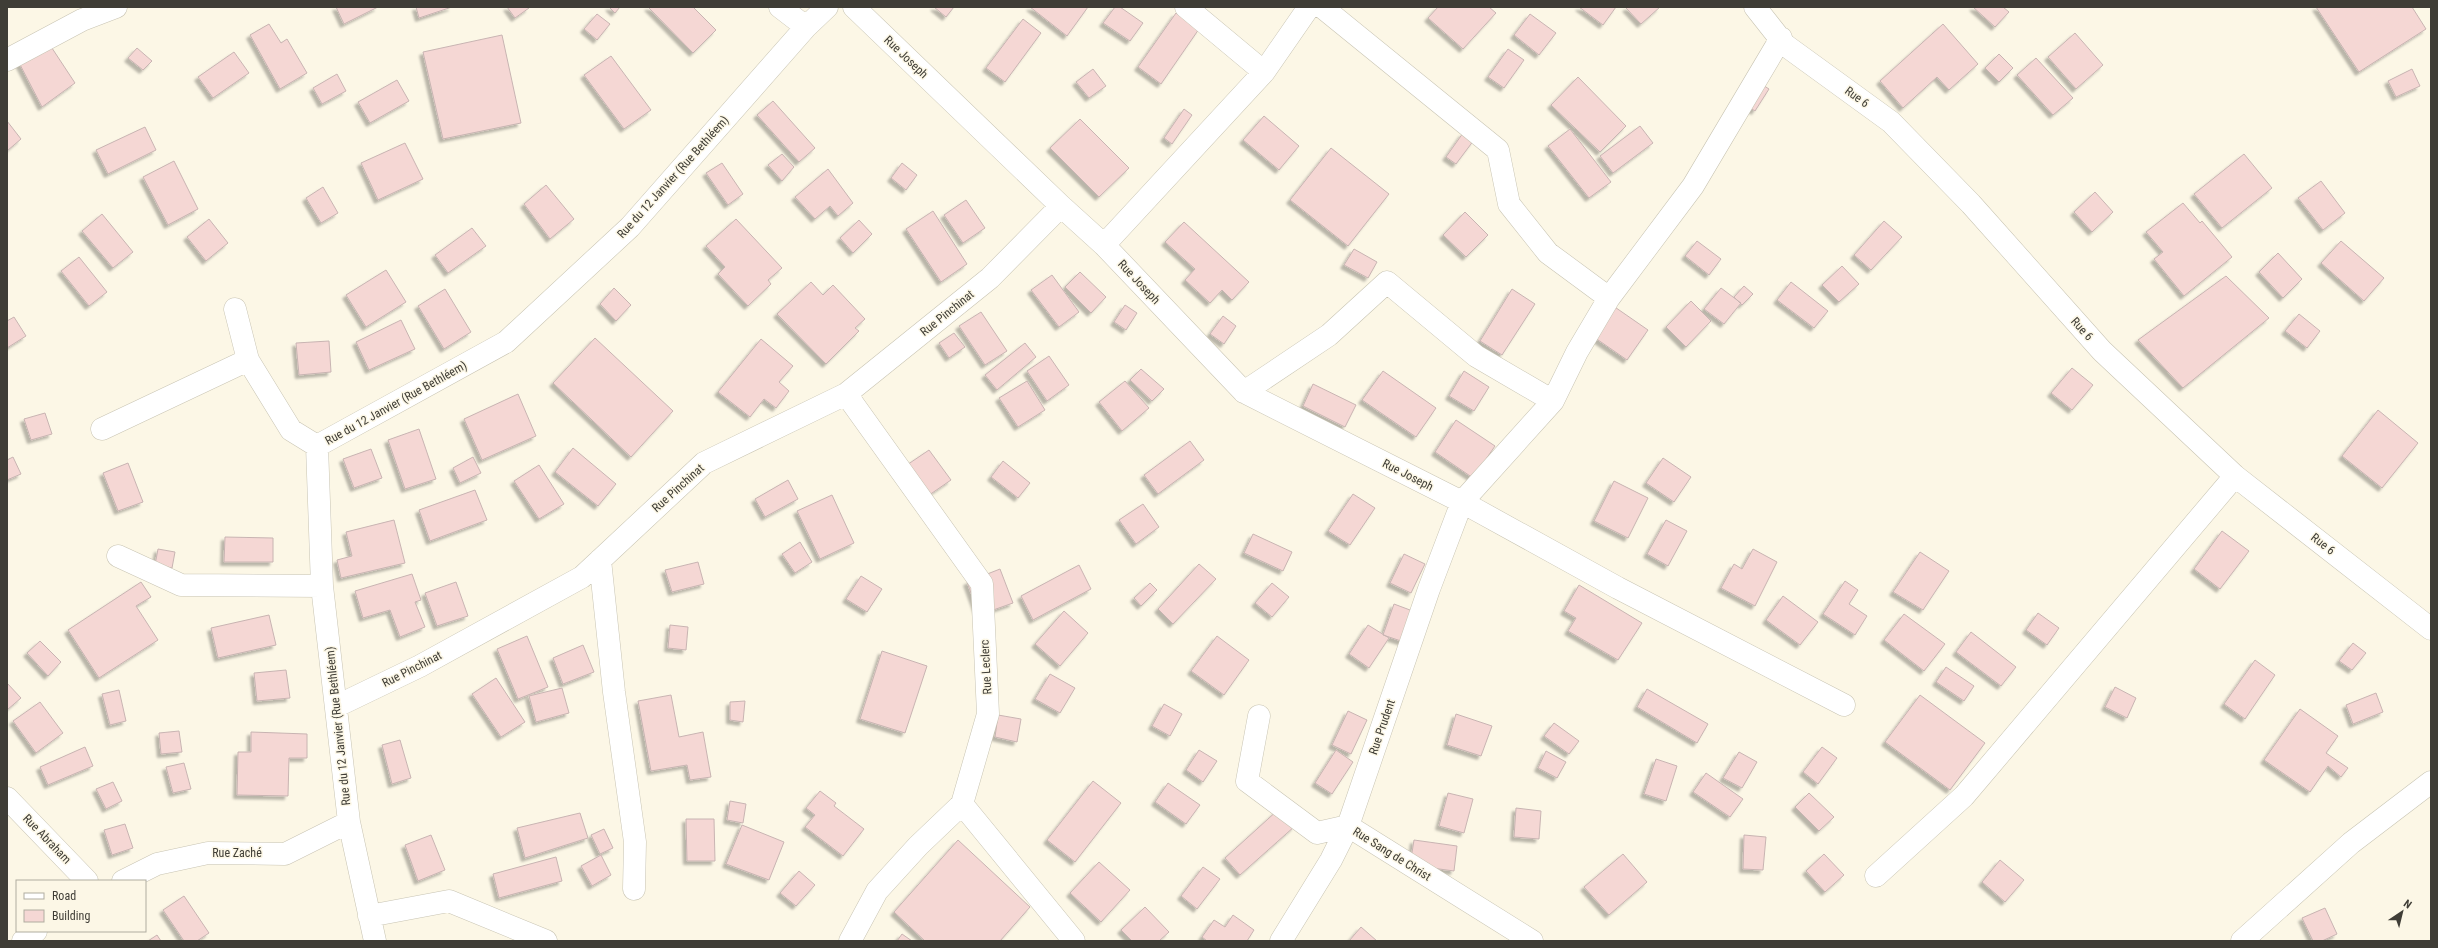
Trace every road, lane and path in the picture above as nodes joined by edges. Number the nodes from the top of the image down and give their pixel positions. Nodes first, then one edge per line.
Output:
1 (116, 7) edge
2 (780, 7) edge
3 (827, 7) edge
4 (854, 7) edge
5 (1186, 7) edge
6 (1309, 7) edge
7 (1322, 7) edge
8 (1755, 7) edge
9 (806, 27) junction
10 (1780, 38) junction
11 (7, 60) edge
12 (1264, 72) junction
13 (1060, 206) junction
14 (1104, 245) junction
15 (1609, 298) junction
16 (235, 309) dead end
17 (248, 360) junction
18 (1244, 392) junction
19 (846, 394) junction
20 (1553, 401) junction
21 (102, 429) dead end
22 (317, 446) junction
23 (2235, 476) junction
24 (1462, 502) junction
25 (118, 556) dead end
26 (600, 560) junction
27 (322, 586) junction
28 (2431, 629) edge
29 (1844, 705) dead end
30 (337, 706) junction
31 (1259, 716) dead end
32 (2431, 782) edge
33 (7, 798) edge
34 (962, 804) junction
35 (349, 822) junction
36 (1348, 826) junction
37 (1876, 876) dead end
38 (86, 880) edge
39 (124, 880) edge
40 (634, 889) dead end
41 (370, 916) junction
42 (35, 932) edge
43 (23, 941) edge
44 (375, 941) edge
45 (546, 941) edge
46 (850, 941) edge
47 (1074, 941) edge
48 (1281, 941) edge
49 (1532, 941) edge
50 (2242, 941) edge

1 - 11 street
2 - 9 street
3 - 9 street, Rue du 12 Janvier (Rue Bethléem)
4 - 13 street, Rue Joseph
5 - 12 street
6 - 12 street
7 - 15 street
8 - 10 street, Rue 6
9 - 22 street, Rue du 12 Janvier (Rue Bethléem)
10 - 15 street
10 - 23 street, Rue 6
12 - 14 street
13 - 14 street, Rue Joseph
13 - 19 street, Rue Pinchinat
14 - 18 street, Rue Joseph
15 - 20 street
16 - 17 street
17 - 21 street
17 - 22 street
18 - 20 street
18 - 24 street, Rue Joseph
19 - 26 street, Rue Pinchinat
19 - 34 street, Rue Leclerc
20 - 24 street
22 - 27 street, Rue du 12 Janvier (Rue Bethléem)
23 - 28 street, Rue 6
23 - 37 street
24 - 29 street, Rue Joseph
24 - 36 street, Rue Prudent
25 - 27 street
26 - 30 street, Rue Pinchinat
26 - 40 street
27 - 30 street, Rue du 12 Janvier (Rue Bethléem)
30 - 35 street, Rue du 12 Janvier (Rue Bethléem)
31 - 36 street, Rue Sang de Christ
32 - 50 street
33 - 38 street, Rue Abraham
34 - 46 street
34 - 47 street
35 - 39 street, Rue Zaché
35 - 41 street, Rue du 12 Janvier (Rue Bethléem)
36 - 48 street, Rue Prudent
36 - 49 street, Rue Sang de Christ
41 - 44 street, Rue du 12 Janvier (Rue Bethléem)
41 - 45 street
42 - 43 street

